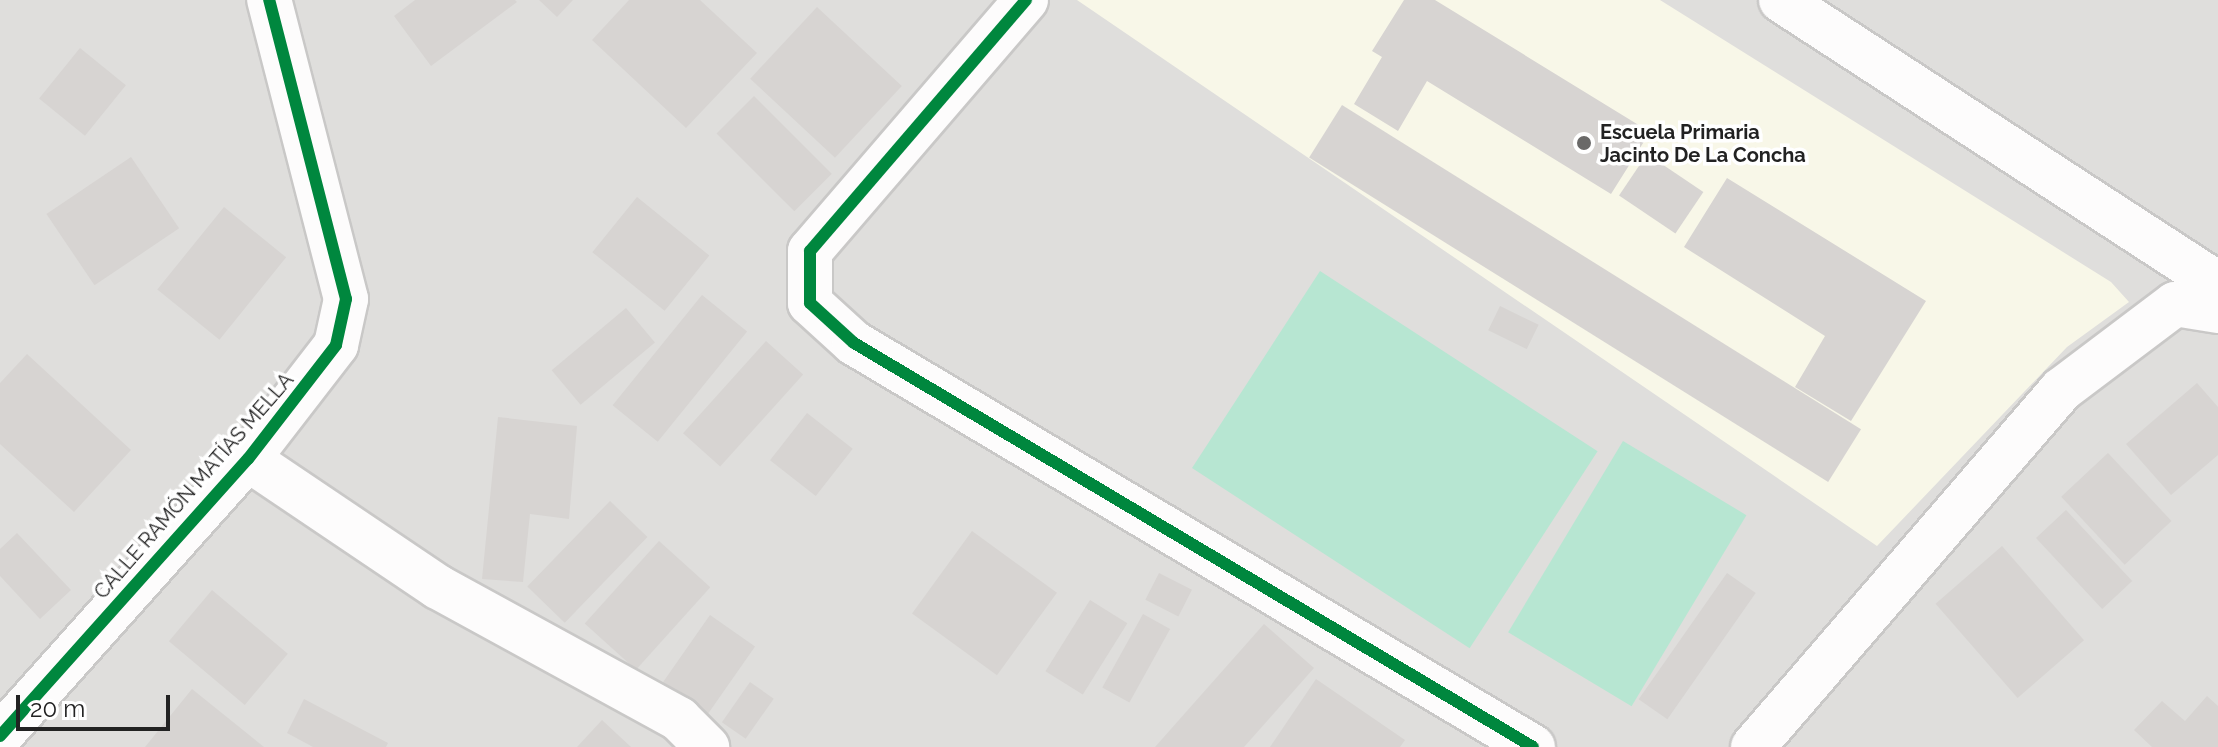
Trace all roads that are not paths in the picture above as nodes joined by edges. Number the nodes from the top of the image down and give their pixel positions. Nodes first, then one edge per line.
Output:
1 (269, 0) edge
2 (1026, 0) edge
3 (1781, 0) edge
4 (2218, 284) edge
5 (2218, 311) edge
6 (248, 459) junction
7 (0, 736) edge
8 (707, 747) edge
9 (1533, 747) edge
10 (1753, 747) edge

1 - 6 street, CALLE RAMÓN MATÍAS MELLA
2 - 9 street
3 - 4 street
5 - 10 street
6 - 7 street, CALLE RAMÓN MATÍAS MELLA
6 - 8 street

